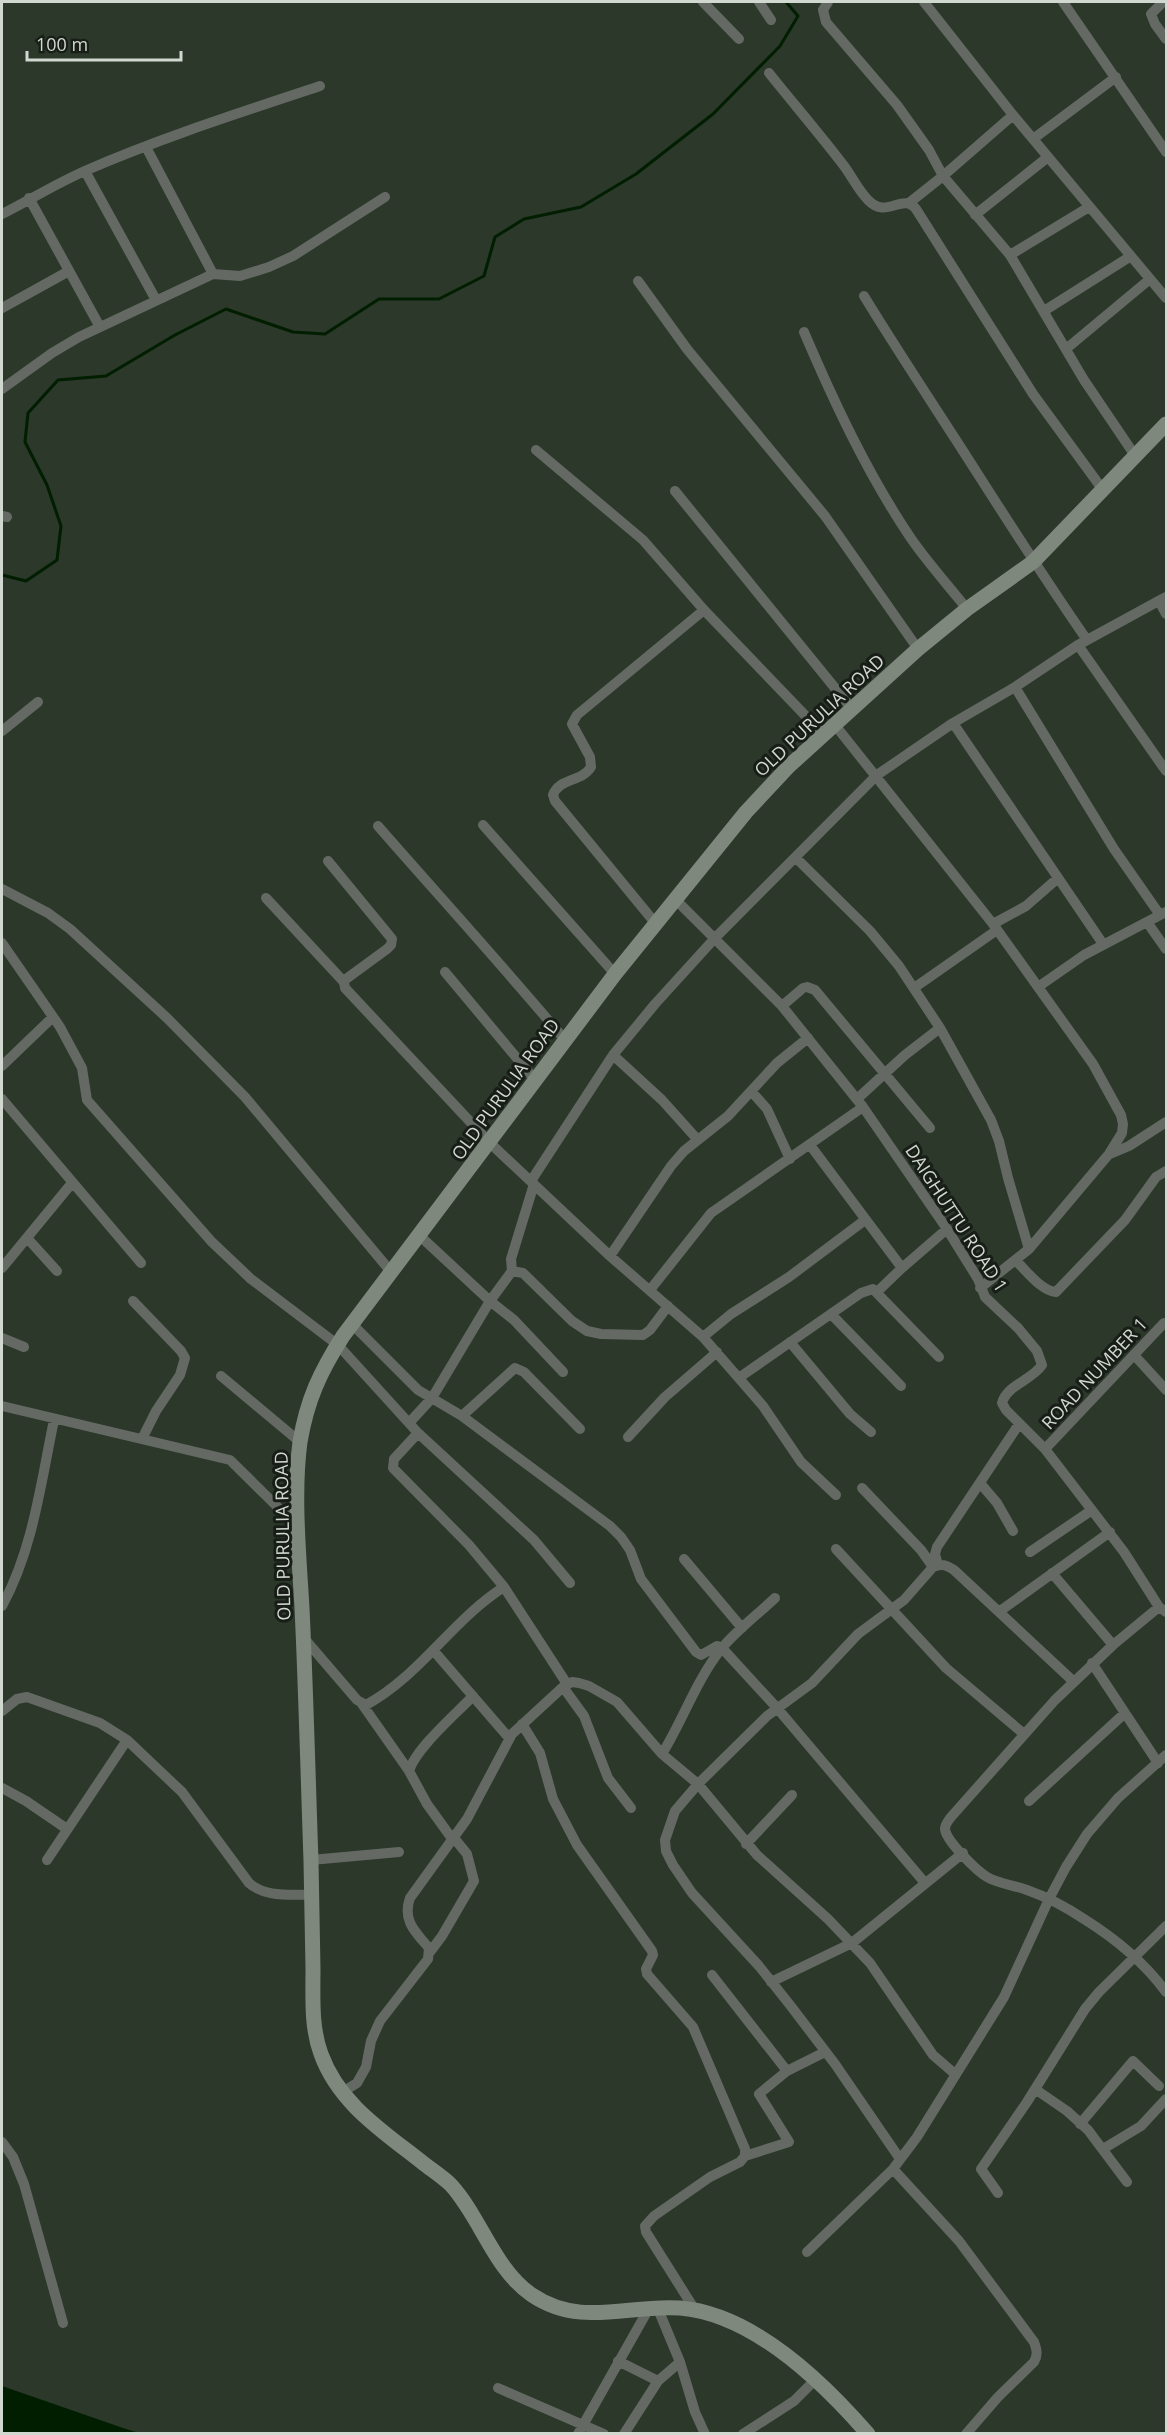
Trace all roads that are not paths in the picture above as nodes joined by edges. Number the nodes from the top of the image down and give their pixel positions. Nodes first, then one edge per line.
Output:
1 (703, 2) edge
2 (759, 2) edge
3 (828, 2) edge
4 (1064, 2) edge
5 (1163, 2) edge
6 (930, 4) edge
7 (771, 20) dead end
8 (739, 39) dead end
9 (1167, 39) edge
10 (769, 73) dead end
11 (1116, 77) junction
12 (320, 86) dead end
13 (1013, 115) junction
14 (1033, 139) junction
15 (146, 147) junction
16 (1167, 152) edge
17 (1048, 157) junction
18 (85, 171) junction
19 (943, 176) junction
20 (385, 196) dead end
21 (29, 198) junction
22 (909, 203) junction
23 (1089, 207) junction
24 (2, 214) edge
25 (975, 214) junction
26 (1010, 255) junction
27 (1131, 256) junction
28 (69, 272) junction
29 (213, 274) junction
30 (1150, 279) junction
31 (638, 281) dead end
32 (864, 296) dead end
33 (1167, 298) edge
34 (156, 300) junction
35 (2, 308) edge
36 (1044, 311) junction
37 (100, 327) junction
38 (804, 332) dead end
39 (1066, 349) junction
40 (2, 389) edge
41 (1167, 424) edge
42 (536, 450) dead end
43 (1136, 457) junction
44 (1103, 490) junction
45 (675, 491) dead end
46 (1033, 562) junction
47 (1163, 599) edge
48 (968, 609) junction
49 (704, 610) junction
50 (1167, 614) edge
51 (1082, 642) junction
52 (918, 649) junction
53 (1015, 687) junction
54 (38, 702) dead end
55 (852, 709) junction
56 (953, 723) junction
57 (829, 729) junction
58 (2, 730) edge
59 (1163, 758) edge
60 (1167, 771) edge
61 (877, 776) junction
62 (483, 825) dead end
63 (378, 826) dead end
64 (796, 858) junction
65 (328, 861) dead end
66 (1058, 878) junction
67 (2, 889) edge
68 (266, 898) dead end
69 (676, 900) junction
70 (1163, 914) edge
71 (1147, 922) junction
72 (656, 924) junction
73 (995, 927) junction
74 (715, 938) junction
75 (2, 943) edge
76 (1103, 944) junction
77 (1167, 949) edge
78 (445, 972) dead end
79 (615, 974) junction
80 (344, 982) junction
81 (914, 987) junction
82 (1038, 987) junction
83 (782, 1006) junction
84 (53, 1017) junction
85 (940, 1028) junction
86 (808, 1038) junction
87 (565, 1040) junction
88 (613, 1055) junction
89 (2, 1066) edge
90 (885, 1073) junction
91 (536, 1081) junction
92 (751, 1091) junction
93 (2, 1099) edge
94 (860, 1103) junction
95 (1167, 1122) edge
96 (930, 1128) dead end
97 (697, 1139) junction
98 (490, 1143) junction
99 (810, 1145) junction
100 (1109, 1154) junction
101 (790, 1159) junction
102 (1167, 1171) edge
103 (531, 1180) junction
104 (72, 1183) junction
105 (866, 1220) junction
106 (947, 1229) junction
107 (420, 1236) junction
108 (28, 1239) junction
109 (1029, 1249) junction
110 (610, 1256) junction
111 (1017, 1261) junction
112 (141, 1263) dead end
113 (2, 1268) edge
114 (902, 1268) junction
115 (57, 1271) dead end
116 (512, 1271) junction
117 (392, 1273) junction
118 (980, 1288) junction
119 (650, 1290) junction
120 (878, 1291) junction
121 (133, 1301) dead end
122 (490, 1301) junction
123 (668, 1306) junction
124 (831, 1314) junction
125 (1166, 1322) edge
126 (352, 1324) junction
127 (703, 1337) junction
128 (2, 1338) edge
129 (790, 1342) junction
130 (338, 1345) junction
131 (24, 1347) dead end
132 (717, 1352) junction
133 (1135, 1356) junction
134 (939, 1357) dead end
135 (563, 1372) dead end
136 (221, 1376) dead end
137 (740, 1377) junction
138 (901, 1386) dead end
139 (1167, 1390) edge
140 (432, 1398) junction
141 (2, 1406) edge
142 (462, 1416) junction
143 (54, 1420) junction
144 (409, 1423) junction
145 (1019, 1424) junction
146 (580, 1429) dead end
147 (871, 1432) dead end
148 (418, 1433) junction
149 (628, 1437) dead end
150 (142, 1439) junction
151 (300, 1442) junction
152 (1045, 1449) junction
153 (980, 1483) junction
154 (862, 1488) dead end
155 (836, 1495) dead end
156 (1092, 1510) junction
157 (298, 1527) junction
158 (1013, 1531) dead end
159 (1110, 1532) junction
160 (836, 1549) dead end
161 (1030, 1552) dead end
162 (684, 1559) dead end
163 (936, 1566) junction
164 (1052, 1573) junction
165 (570, 1583) dead end
166 (504, 1587) junction
167 (775, 1598) dead end
168 (2, 1606) edge
169 (891, 1610) junction
170 (1163, 1610) edge
171 (1000, 1611) junction
172 (742, 1628) junction
173 (303, 1637) junction
174 (1113, 1645) junction
175 (722, 1648) junction
176 (433, 1650) junction
177 (1092, 1664) junction
178 (1073, 1681) junction
179 (565, 1685) junction
180 (473, 1696) junction
181 (362, 1704) junction
182 (777, 1708) junction
183 (2, 1712) edge
184 (1125, 1713) junction
185 (522, 1724) junction
186 (1023, 1734) junction
187 (510, 1738) junction
188 (127, 1740) junction
189 (662, 1754) junction
190 (1162, 1759) edge
191 (409, 1771) junction
192 (698, 1784) junction
193 (2, 1788) edge
194 (792, 1795) dead end
195 (1029, 1801) dead end
196 (631, 1808) dead end
197 (67, 1829) junction
198 (454, 1839) junction
199 (746, 1844) junction
200 (399, 1852) dead end
201 (963, 1853) junction
202 (47, 1860) dead end
203 (311, 1860) junction
204 (925, 1884) junction
205 (312, 1895) junction
206 (1049, 1899) junction
207 (1167, 1926) edge
208 (852, 1943) junction
209 (430, 1952) junction
210 (1135, 1956) junction
211 (712, 1975) dead end
212 (771, 1982) junction
213 (1167, 1992) edge
214 (825, 2052) junction
215 (787, 2071) junction
216 (955, 2074) junction
217 (1167, 2076) edge
218 (1035, 2089) junction
219 (341, 2093) junction
220 (1164, 2093) edge
221 (1080, 2124) junction
222 (2, 2142) edge
223 (1103, 2149) junction
224 (745, 2156) junction
225 (900, 2159) junction
226 (892, 2169) junction
227 (1127, 2182) dead end
228 (998, 2193) dead end
229 (807, 2252) dead end
230 (653, 2309) junction
231 (695, 2310) junction
232 (63, 2323) dead end
233 (618, 2361) junction
234 (680, 2362) junction
235 (658, 2380) junction
236 (820, 2384) junction
237 (498, 2388) dead end
238 (580, 2429) edge
239 (604, 2433) edge
240 (624, 2433) edge
241 (705, 2433) edge
242 (743, 2433) edge
243 (868, 2433) edge
244 (966, 2433) edge

1 - 8 street
2 - 7 street
3 - 19 street
4 - 11 street
5 - 9 street
6 - 13 street
10 - 22 street
11 - 14 street
11 - 16 street
12 - 15 street
13 - 14 street
13 - 19 street
14 - 17 street
15 - 18 street
15 - 29 street
17 - 23 street
17 - 25 street
18 - 21 street
18 - 34 street
19 - 22 street
19 - 25 street
20 - 29 street
21 - 24 street
21 - 28 street
22 - 44 street
23 - 26 street
23 - 27 street
25 - 26 street
26 - 36 street
27 - 30 street
27 - 36 street
28 - 35 street
28 - 37 street
29 - 34 street
30 - 33 street
30 - 39 street
31 - 52 street
32 - 46 street
34 - 37 street
36 - 39 street
37 - 40 street
38 - 48 street
39 - 43 street
41 - 43 main road, OLD PURULIA ROAD
42 - 49 street
43 - 44 main road, OLD PURULIA ROAD
44 - 46 main road, OLD PURULIA ROAD
45 - 55 street
46 - 48 main road, OLD PURULIA ROAD
46 - 51 street
47 - 50 street
47 - 51 street
48 - 52 main road, OLD PURULIA ROAD
49 - 57 street
49 - 72 street
51 - 53 street
51 - 59 street
52 - 55 main road, OLD PURULIA ROAD
53 - 56 street
53 - 70 street
54 - 58 street
55 - 57 main road, OLD PURULIA ROAD
56 - 61 street
56 - 66 street
57 - 61 street
57 - 69 main road, OLD PURULIA ROAD
59 - 60 street
61 - 64 street
61 - 73 street
62 - 79 street
63 - 87 street
64 - 74 street
64 - 81 street
65 - 80 street
66 - 73 street
66 - 76 street
67 - 117 street
68 - 80 street
69 - 72 main road, OLD PURULIA ROAD
69 - 74 street, DAIGHUTTU ROAD 1
70 - 71 street
71 - 76 street
71 - 77 street
72 - 79 main road, OLD PURULIA ROAD
73 - 81 street
73 - 82 street
74 - 83 street, DAIGHUTTU ROAD 1
74 - 88 street
75 - 84 street
76 - 82 street
78 - 91 street
79 - 87 main road, OLD PURULIA ROAD
80 - 98 street
81 - 85 street
82 - 100 street
83 - 86 street, DAIGHUTTU ROAD 1
83 - 90 street
84 - 89 street
84 - 130 street
85 - 90 street
85 - 109 street
86 - 92 street
86 - 94 street, DAIGHUTTU ROAD 1
87 - 91 main road, OLD PURULIA ROAD
88 - 97 street
88 - 103 street
90 - 94 street
90 - 96 street
91 - 98 main road, OLD PURULIA ROAD
92 - 97 street
92 - 101 street
93 - 104 street
94 - 99 street
94 - 106 street, DAIGHUTTU ROAD 1
95 - 100 street
97 - 110 street
98 - 103 street
98 - 107 main road, OLD PURULIA ROAD
99 - 101 street
99 - 105 street
100 - 109 street
101 - 119 street
102 - 111 street
103 - 110 street
103 - 116 street
104 - 108 street
104 - 112 street
105 - 114 street
105 - 127 street
106 - 114 street
106 - 118 street, DAIGHUTTU ROAD 1
107 - 117 main road, OLD PURULIA ROAD
107 - 122 street
108 - 113 street
108 - 115 street
109 - 111 street
110 - 119 street
111 - 118 street
114 - 120 street
116 - 122 street
116 - 123 street
117 - 126 main road, OLD PURULIA ROAD
118 - 145 street, DAIGHUTTU ROAD 1
119 - 123 street
120 - 124 street
120 - 134 street
121 - 150 street
122 - 135 street
122 - 140 street
123 - 127 street
124 - 129 street
124 - 138 street
125 - 133 street, ROAD NUMBER 1
126 - 130 main road, OLD PURULIA ROAD
126 - 140 street
127 - 132 street
128 - 131 street
129 - 137 street
129 - 147 street
130 - 144 street
130 - 151 main road, OLD PURULIA ROAD
132 - 137 street
132 - 149 street
133 - 139 street
133 - 152 street, ROAD NUMBER 1
136 - 151 street
137 - 155 street
140 - 142 street
140 - 144 street
141 - 143 street
142 - 146 street
142 - 175 street
143 - 150 street
143 - 168 street
144 - 148 street
145 - 152 street, DAIGHUTTU ROAD 1
145 - 153 street
148 - 165 street
148 - 166 street
150 - 157 street
151 - 157 main road, OLD PURULIA ROAD
152 - 156 street, DAIGHUTTU ROAD 1
153 - 158 street
153 - 163 street
154 - 163 street
156 - 159 street, DAIGHUTTU ROAD 1
156 - 161 street
157 - 173 main road, OLD PURULIA ROAD
159 - 164 street
159 - 170 street, DAIGHUTTU ROAD 1
160 - 169 street
162 - 172 street
163 - 169 street
163 - 171 street
164 - 171 street
164 - 174 street
166 - 176 street
166 - 179 street
167 - 172 street
169 - 182 street
169 - 186 street
170 - 174 street
171 - 178 street
172 - 175 street
173 - 181 street
173 - 203 main road, OLD PURULIA ROAD
174 - 177 street
175 - 182 street
175 - 189 street
176 - 180 street
176 - 181 street
177 - 178 street
177 - 184 street
178 - 186 street
179 - 185 street
179 - 189 street
179 - 196 street
180 - 187 street
180 - 191 street
181 - 191 street
182 - 192 street
182 - 204 street
183 - 188 street
184 - 190 street
184 - 195 street
185 - 187 street
185 - 224 street
186 - 201 street
187 - 198 street
188 - 197 street
188 - 205 street
189 - 192 street
190 - 206 street
191 - 198 street
192 - 199 street
192 - 212 street
193 - 197 street
194 - 199 street
197 - 202 street
198 - 209 street
198 - 209 street
199 - 208 street
200 - 203 street
201 - 204 street
201 - 206 street
203 - 205 main road, OLD PURULIA ROAD
204 - 208 street
205 - 219 main road, OLD PURULIA ROAD
206 - 210 street
206 - 216 street
207 - 210 street
208 - 212 street
208 - 216 street
209 - 219 street
210 - 213 street
210 - 218 street
211 - 215 street
212 - 214 street
214 - 215 street
214 - 225 street
215 - 224 street
216 - 225 street
217 - 220 street
218 - 221 street
218 - 228 street
219 - 230 main road, OLD PURULIA ROAD
220 - 221 street
220 - 223 street
221 - 223 street
222 - 232 street
223 - 227 street
224 - 231 street
225 - 226 street
226 - 229 street
226 - 244 street
230 - 231 main road, OLD PURULIA ROAD
230 - 233 street
230 - 234 street
231 - 236 main road, OLD PURULIA ROAD
233 - 235 street
233 - 238 street
234 - 235 street
234 - 241 street
235 - 240 street
236 - 242 street
236 - 243 main road, OLD PURULIA ROAD
237 - 238 street
238 - 239 street

